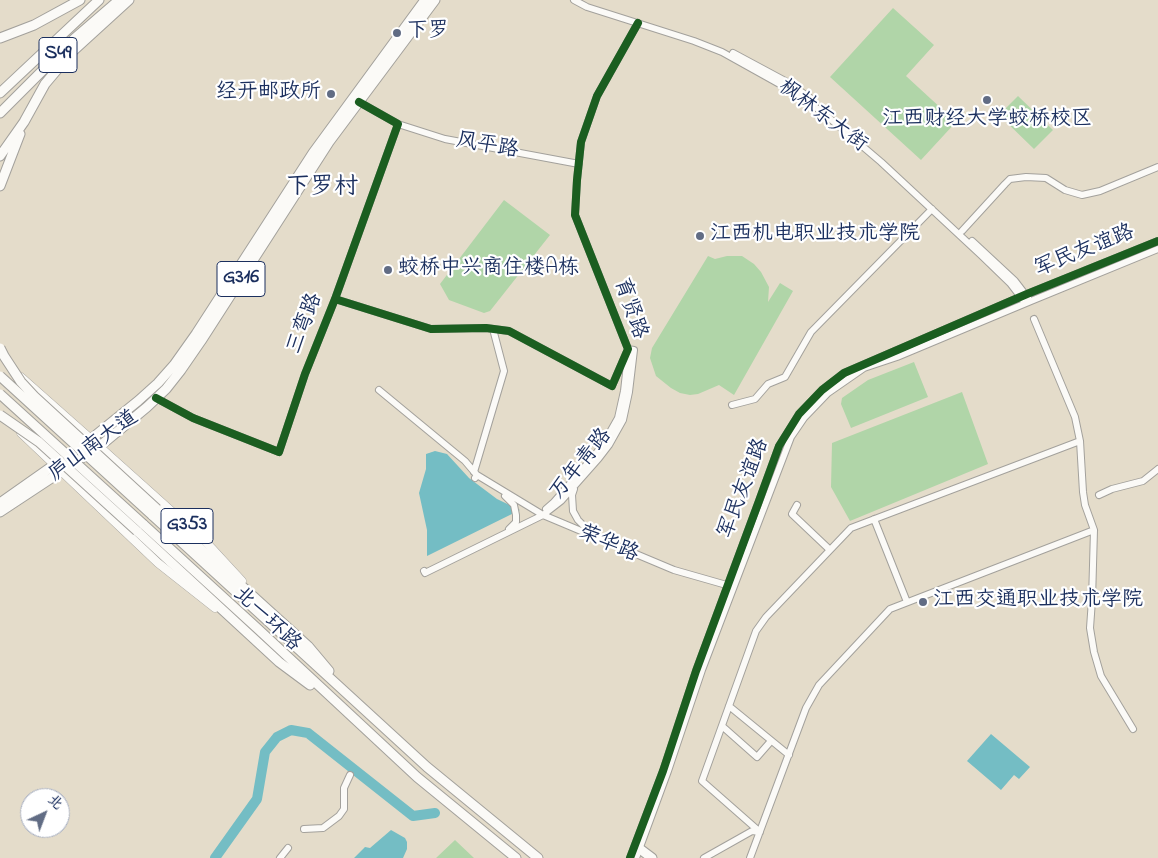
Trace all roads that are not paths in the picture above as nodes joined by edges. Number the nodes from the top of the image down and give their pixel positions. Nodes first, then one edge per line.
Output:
1 (80, 0) edge
2 (99, 0) edge
3 (119, 0) edge
4 (129, 0) edge
5 (425, 0) edge
6 (434, 0) edge
7 (574, 0) edge
8 (583, 0) edge
9 (638, 23) junction
10 (0, 38) edge
11 (0, 93) edge
12 (359, 102) junction
13 (0, 113) edge
14 (24, 122) junction
15 (398, 124) junction
16 (0, 156) edge
17 (578, 164) junction
18 (1158, 167) edge
19 (0, 186) edge
20 (932, 209) junction
21 (962, 231) junction
22 (1158, 241) edge
23 (1158, 249) edge
24 (335, 299) junction
25 (1026, 299) junction
26 (1034, 320) dead end
27 (494, 329) junction
28 (0, 348) edge
29 (628, 349) junction
30 (2, 359) edge
31 (0, 376) edge
32 (379, 390) dead end
33 (0, 394) edge
34 (156, 398) junction
35 (732, 405) dead end
36 (0, 414) edge
37 (91, 439) junction
38 (1080, 441) junction
39 (100, 446) junction
40 (54, 465) junction
41 (1158, 469) edge
42 (62, 472) junction
43 (475, 474) junction
44 (576, 484) junction
45 (505, 496) junction
46 (1099, 496) dead end
47 (0, 502) edge
48 (797, 505) dead end
49 (0, 512) edge
50 (154, 512) junction
51 (540, 515) junction
52 (874, 519) junction
53 (140, 528) junction
54 (509, 529) junction
55 (1094, 530) junction
56 (592, 535) junction
57 (830, 550) junction
58 (730, 588) junction
59 (907, 602) junction
60 (277, 619) junction
61 (248, 634) junction
62 (346, 693) junction
63 (729, 706) junction
64 (348, 714) junction
65 (722, 726) junction
66 (1132, 729) dead end
67 (771, 740) junction
68 (789, 755) junction
69 (350, 775) dead end
70 (304, 829) dead end
71 (760, 832) junction
72 (288, 848) dead end
73 (637, 851) edge
74 (536, 856) edge
75 (280, 858) edge
76 (516, 858) edge
77 (630, 858) edge
78 (652, 858) edge
79 (704, 858) edge
80 (750, 858) edge

1 - 10 highway
2 - 11 highway, S49
3 - 13 highway, S49
4 - 14 highway
5 - 37 highway, 庐山南大道 / G316
6 - 12 highway, 庐山南大道 / G316
7 - 9 street, 枫林东大街
8 - 21 street, 枫林东大街
9 - 17 street, 育贤路
9 - 20 street, 枫林东大街
12 - 15 street
12 - 34 highway, 庐山南大道 / G316
14 - 16 highway
14 - 19 highway
15 - 17 street, 风平路
15 - 24 street, 三弯路
17 - 29 street, 育贤路
18 - 21 street
20 - 25 street, 枫林东大街
20 - 35 street
21 - 25 street, 枫林东大街
22 - 25 street, 军民友谊路
23 - 25 street, 军民友谊路
24 - 27 street, 育贤路
24 - 34 street, 三弯路
25 - 58 street, 军民友谊路
26 - 38 street
27 - 29 street, 育贤路
27 - 43 street
28 - 50 highway, bridge
29 - 44 street, 万年青路
29 - 51 street, 万年青路
30 - 37 main road
31 - 50 highway, 北一环路, bridge
32 - 43 street
33 - 53 highway, bridge
34 - 39 highway, 庐山南大道 / G316
36 - 40 main road
36 - 53 highway, bridge
37 - 39 main road, G353
37 - 40 highway, 庐山南大道 / G316
38 - 52 street
38 - 55 street
39 - 42 highway, 庐山南大道 / G316
39 - 60 main road, G353
40 - 42 main road, G353
40 - 47 highway, 庐山南大道 / G316
41 - 46 street
42 - 49 highway, 庐山南大道 / G316
42 - 61 main road, G353
43 - 45 street, 荣华路
43 - 51 street, 荣华路
44 - 51 street, 万年青路
44 - 56 street
45 - 51 street, 荣华路
45 - 54 street
48 - 57 street
50 - 60 highway
50 - 62 highway, 北一环路
51 - 54 street, 万年青路
51 - 54 street, 万年青路
51 - 56 street, 荣华路
51 - 58 street, 荣华路
52 - 57 street
52 - 59 street
53 - 61 highway
53 - 64 highway
55 - 59 street
55 - 66 street
56 - 58 street, 荣华路
57 - 63 street
58 - 73 street, 军民友谊路
59 - 68 street
60 - 62 highway, G353
61 - 64 highway, G353
62 - 74 highway, 北一环路 / G353
63 - 65 street
63 - 67 street
64 - 76 highway, G353
65 - 67 street
65 - 71 street
67 - 68 street
68 - 71 street
69 - 70 street
71 - 79 street
71 - 80 street
72 - 75 street
73 - 77 street, 军民友谊路
73 - 78 highway

